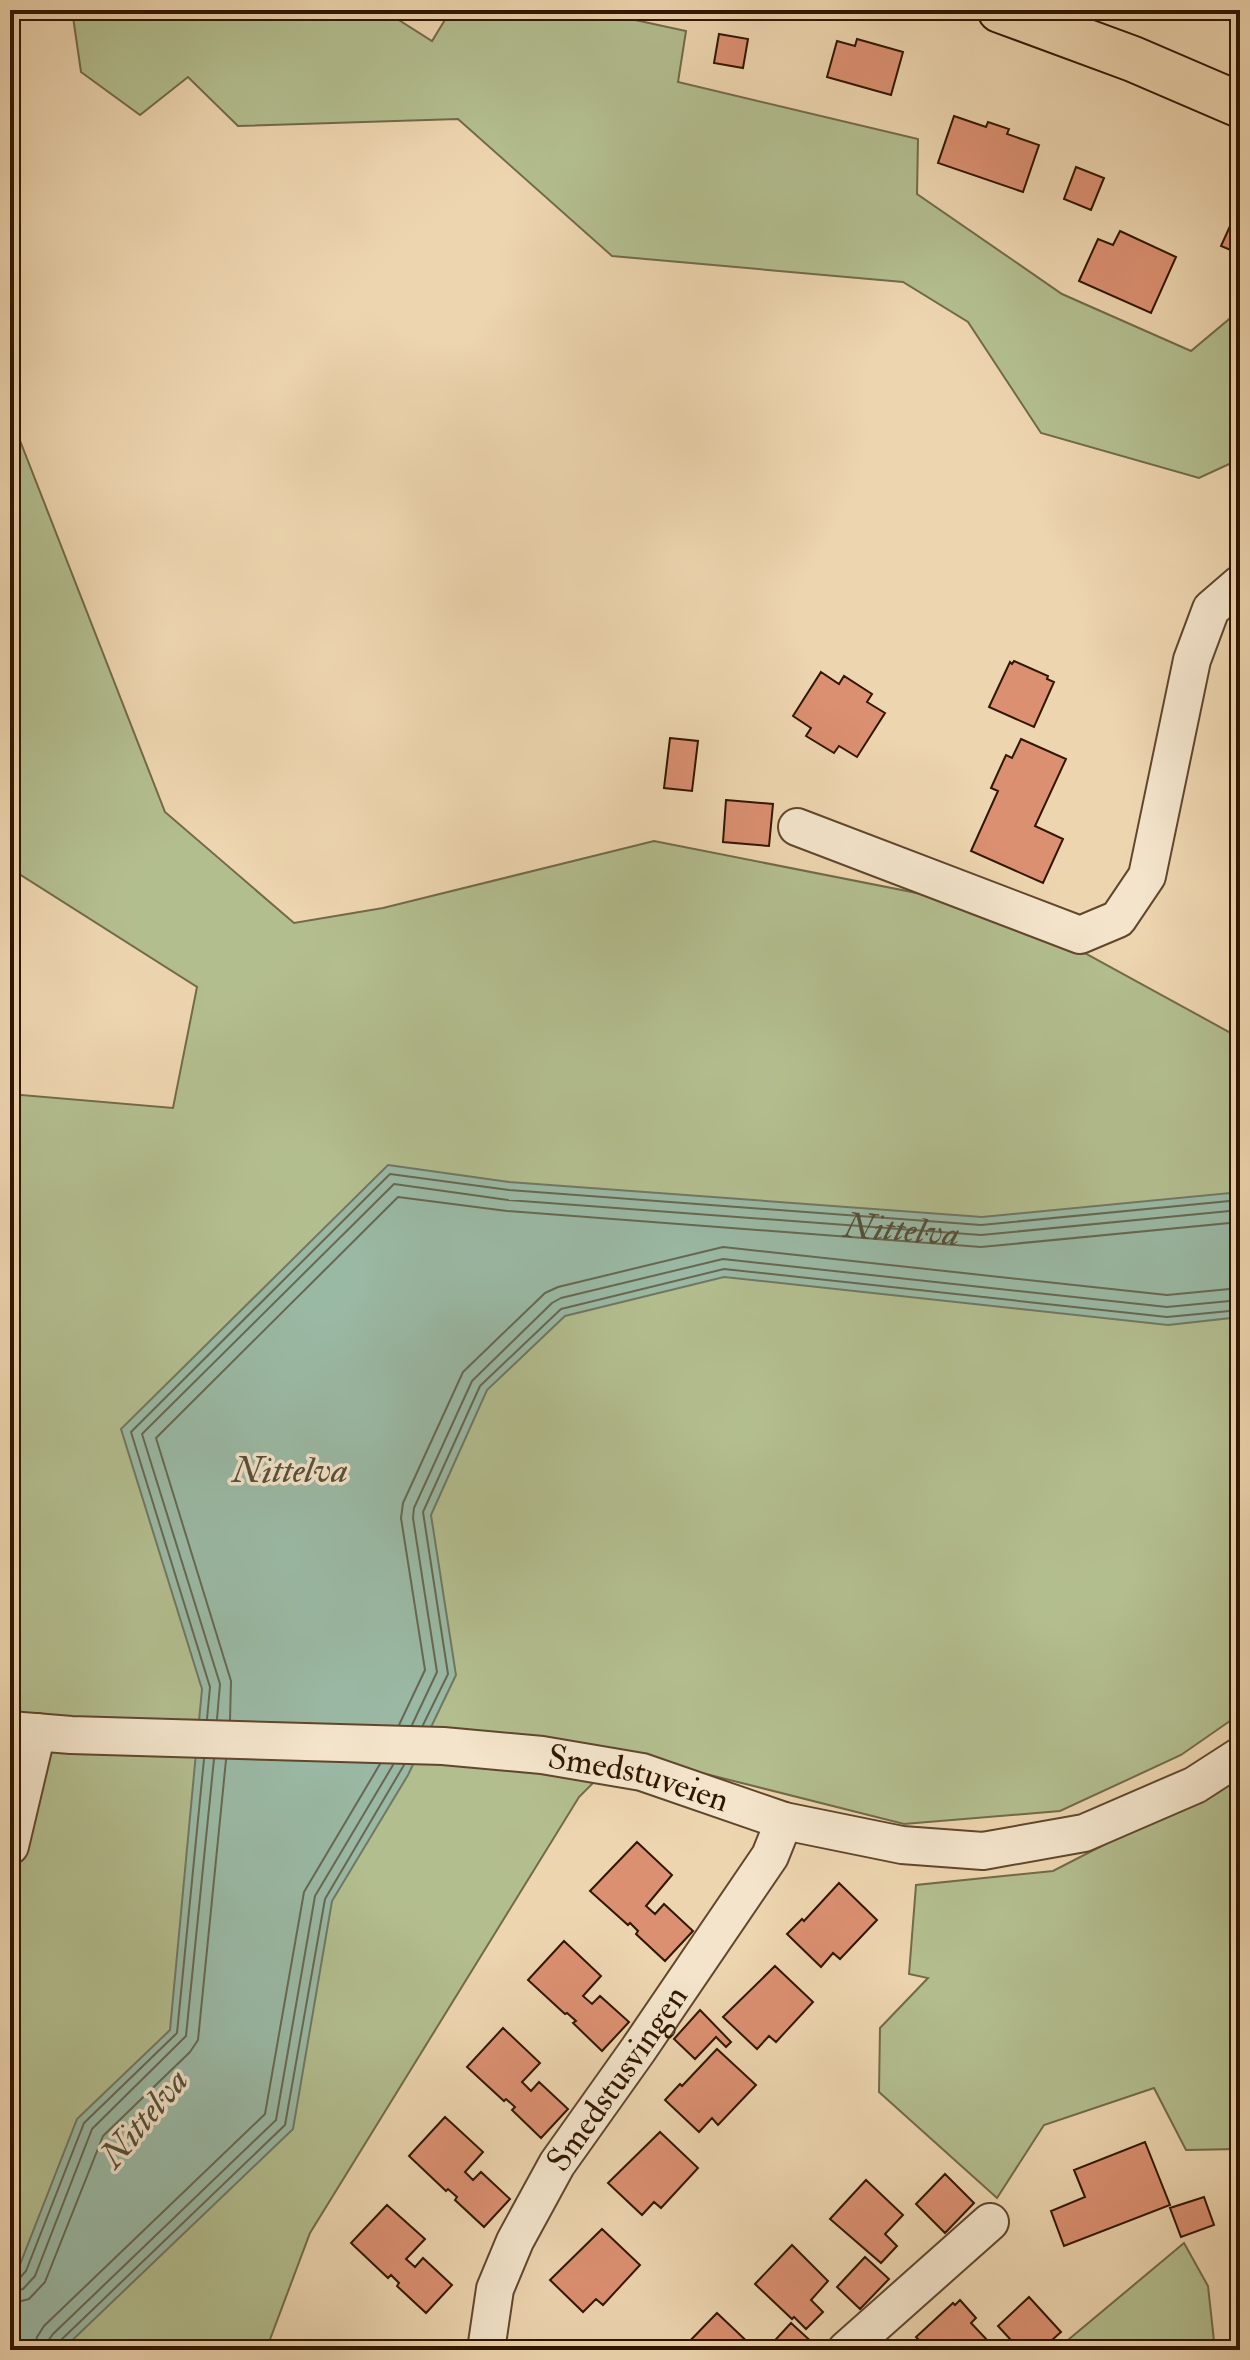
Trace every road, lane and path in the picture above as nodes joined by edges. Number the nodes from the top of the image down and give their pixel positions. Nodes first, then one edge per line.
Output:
1 (1000, 10) edge
2 (1240, 105) edge
3 (1240, 584) edge
4 (797, 827) dead end
5 (39, 1733) edge
6 (1240, 1756) edge
7 (784, 1821) junction
8 (10, 1846) edge
9 (990, 2222) dead end
10 (486, 2350) edge
11 (846, 2350) edge

1 - 2 main road
3 - 4 street
5 - 7 street, Smedstuveien
5 - 8 street
6 - 7 street, Smedstuveien
7 - 10 street, Smedstusvingen
9 - 11 street

